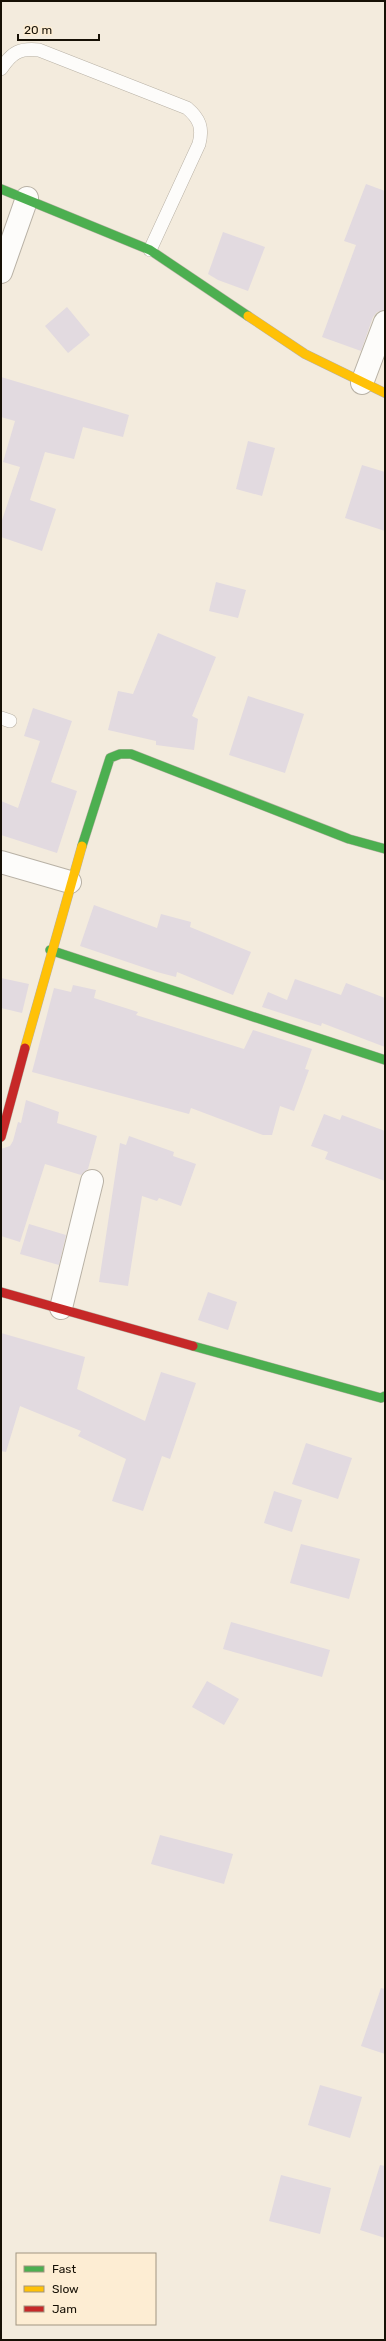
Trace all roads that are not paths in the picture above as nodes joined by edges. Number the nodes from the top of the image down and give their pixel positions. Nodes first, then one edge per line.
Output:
1 (1, 68) edge
2 (1, 189) edge
3 (27, 198) junction
4 (150, 250) junction
5 (1, 272) edge
6 (385, 322) edge
7 (362, 383) junction
8 (385, 393) edge
9 (385, 849) edge
10 (1, 862) edge
11 (70, 882) junction
12 (50, 950) junction
13 (385, 1060) edge
14 (1, 1137) edge
15 (92, 1181) dead end
16 (1, 1292) edge
17 (61, 1308) junction
18 (385, 1396) edge

1 - 4 lane
2 - 3 street
3 - 4 street
3 - 5 street
4 - 7 street
6 - 7 street
7 - 8 street
9 - 11 street
10 - 11 street
11 - 12 street
12 - 13 street
12 - 14 street
15 - 17 street
16 - 17 street
17 - 18 street

